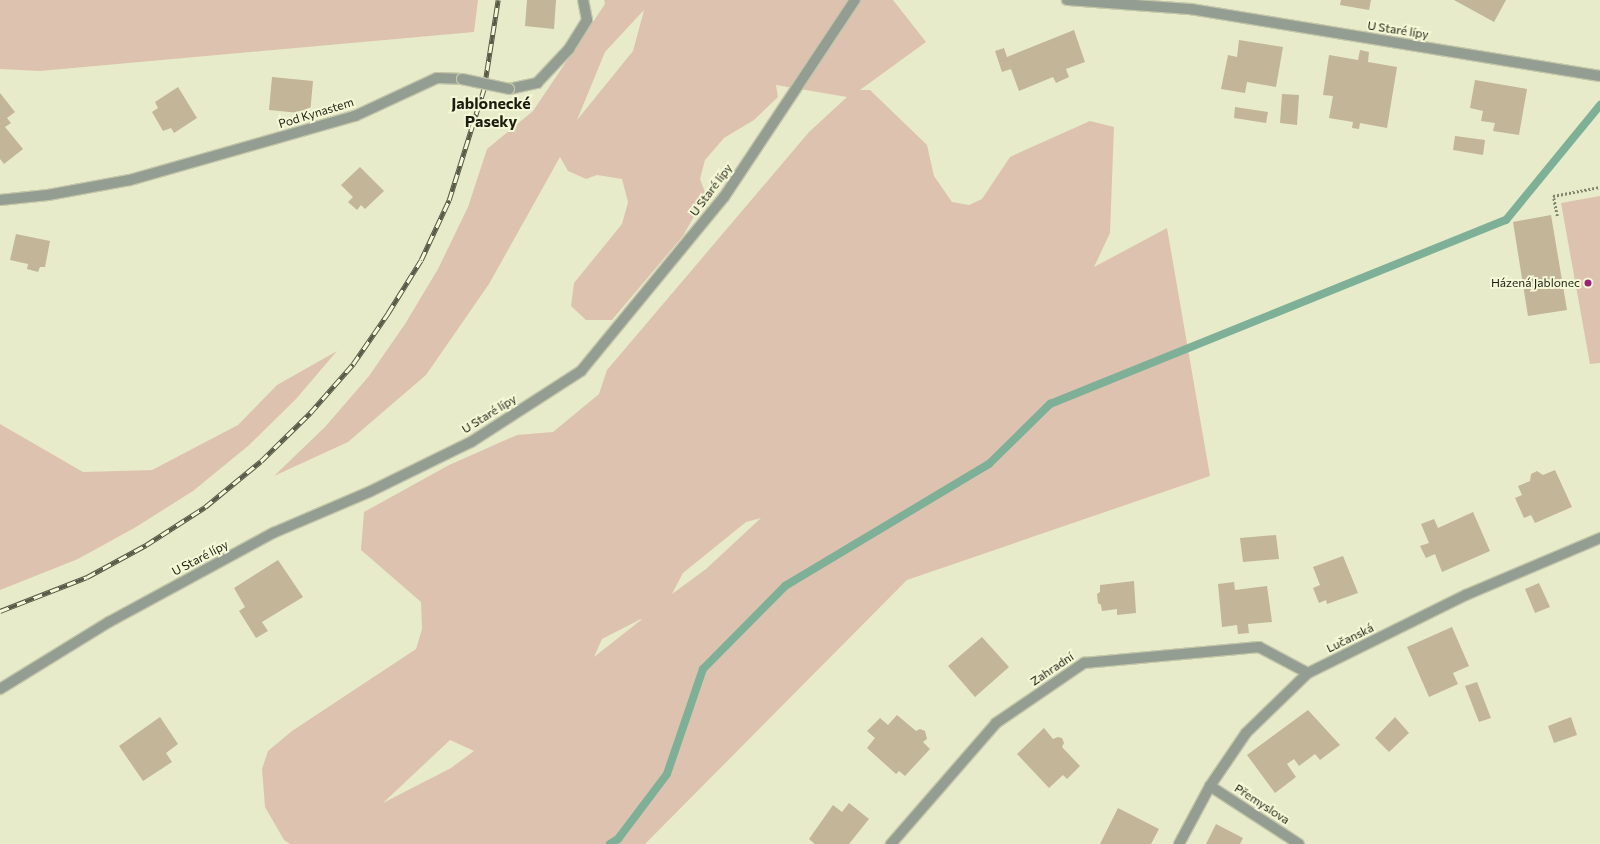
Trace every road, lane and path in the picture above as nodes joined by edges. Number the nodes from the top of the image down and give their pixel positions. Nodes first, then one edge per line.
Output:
1 (584, 0) edge
2 (855, 0) edge
3 (1067, 0) edge
4 (1180, 0) edge
5 (1192, 8) junction
6 (1600, 76) edge
7 (1600, 187) edge
8 (0, 200) edge
9 (1557, 216) dead end
10 (1600, 538) edge
11 (1308, 673) junction
12 (0, 689) edge
13 (1210, 786) junction
14 (891, 844) edge
15 (1179, 844) edge
16 (1298, 844) edge

1 - 8 street, Pod Kynastem, bridge
2 - 12 street, U Staré lípy
3 - 5 street, U Staré lípy
4 - 5 street, U Staré lípy
5 - 6 street, U Staré lípy
7 - 9 path
10 - 11 street, Lučanská
11 - 13 street, Lučanská
11 - 14 street, Zahradní
13 - 15 street, Lučanská
13 - 16 street, Přemyslova

